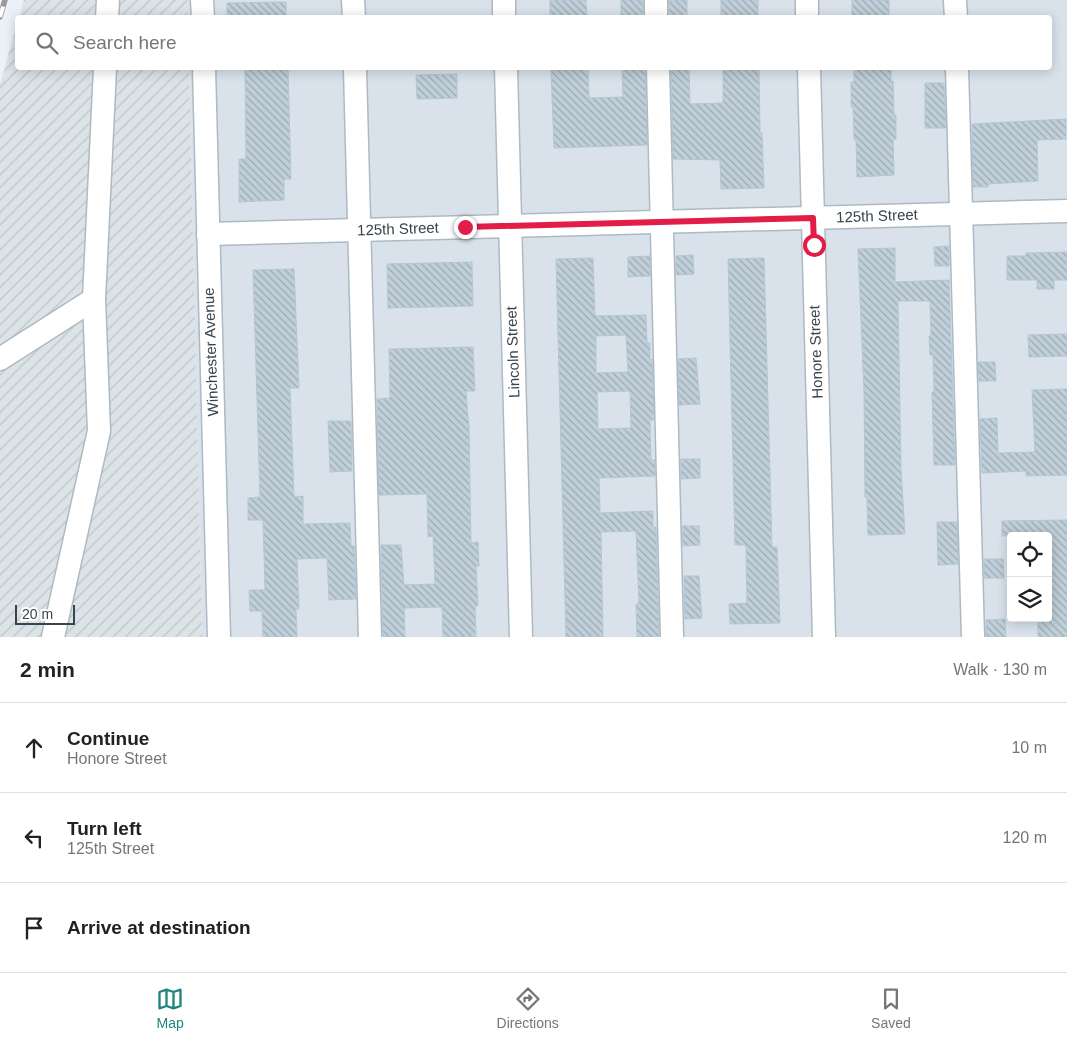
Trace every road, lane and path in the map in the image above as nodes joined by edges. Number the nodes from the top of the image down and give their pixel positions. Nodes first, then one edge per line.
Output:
1 (108, 0) edge
2 (202, 0) edge
3 (353, 0) edge
4 (504, 0) edge
5 (656, 0) edge
6 (807, 0) edge
7 (955, 0) edge
8 (107, 15) edge
9 (202, 15) edge
10 (354, 15) edge
11 (504, 15) edge
12 (656, 15) edge
13 (807, 15) edge
14 (956, 15) edge
15 (105, 70) edge
16 (204, 70) edge
17 (355, 70) edge
18 (506, 70) edge
19 (658, 70) edge
20 (809, 70) edge
21 (957, 70) edge
22 (1067, 211) edge
23 (961, 214) junction
24 (813, 218) junction
25 (662, 222) junction
26 (510, 226) junction
27 (359, 230) junction
28 (208, 234) junction
29 (94, 299) junction
30 (0, 359) edge
31 (53, 637) edge
32 (219, 637) edge
33 (370, 637) edge
34 (521, 637) edge
35 (672, 637) edge
36 (824, 637) edge
37 (973, 637) edge

1 - 8 street
2 - 9 street
3 - 10 street
4 - 11 street
5 - 12 street
6 - 13 street
7 - 14 street
15 - 29 street
16 - 28 street, Winchester Avenue
17 - 27 street
18 - 26 street, Lincoln Street
19 - 25 street
20 - 24 street, Honore Street
21 - 23 street
22 - 23 street, 125th Street
23 - 24 street, 125th Street
23 - 37 street
24 - 25 street, 125th Street
24 - 36 street, Honore Street
25 - 26 street, 125th Street
25 - 35 street
26 - 27 street, 125th Street
26 - 34 street, Lincoln Street
27 - 28 street, 125th Street
27 - 33 street
28 - 32 street, Winchester Avenue
29 - 30 street
29 - 31 street

